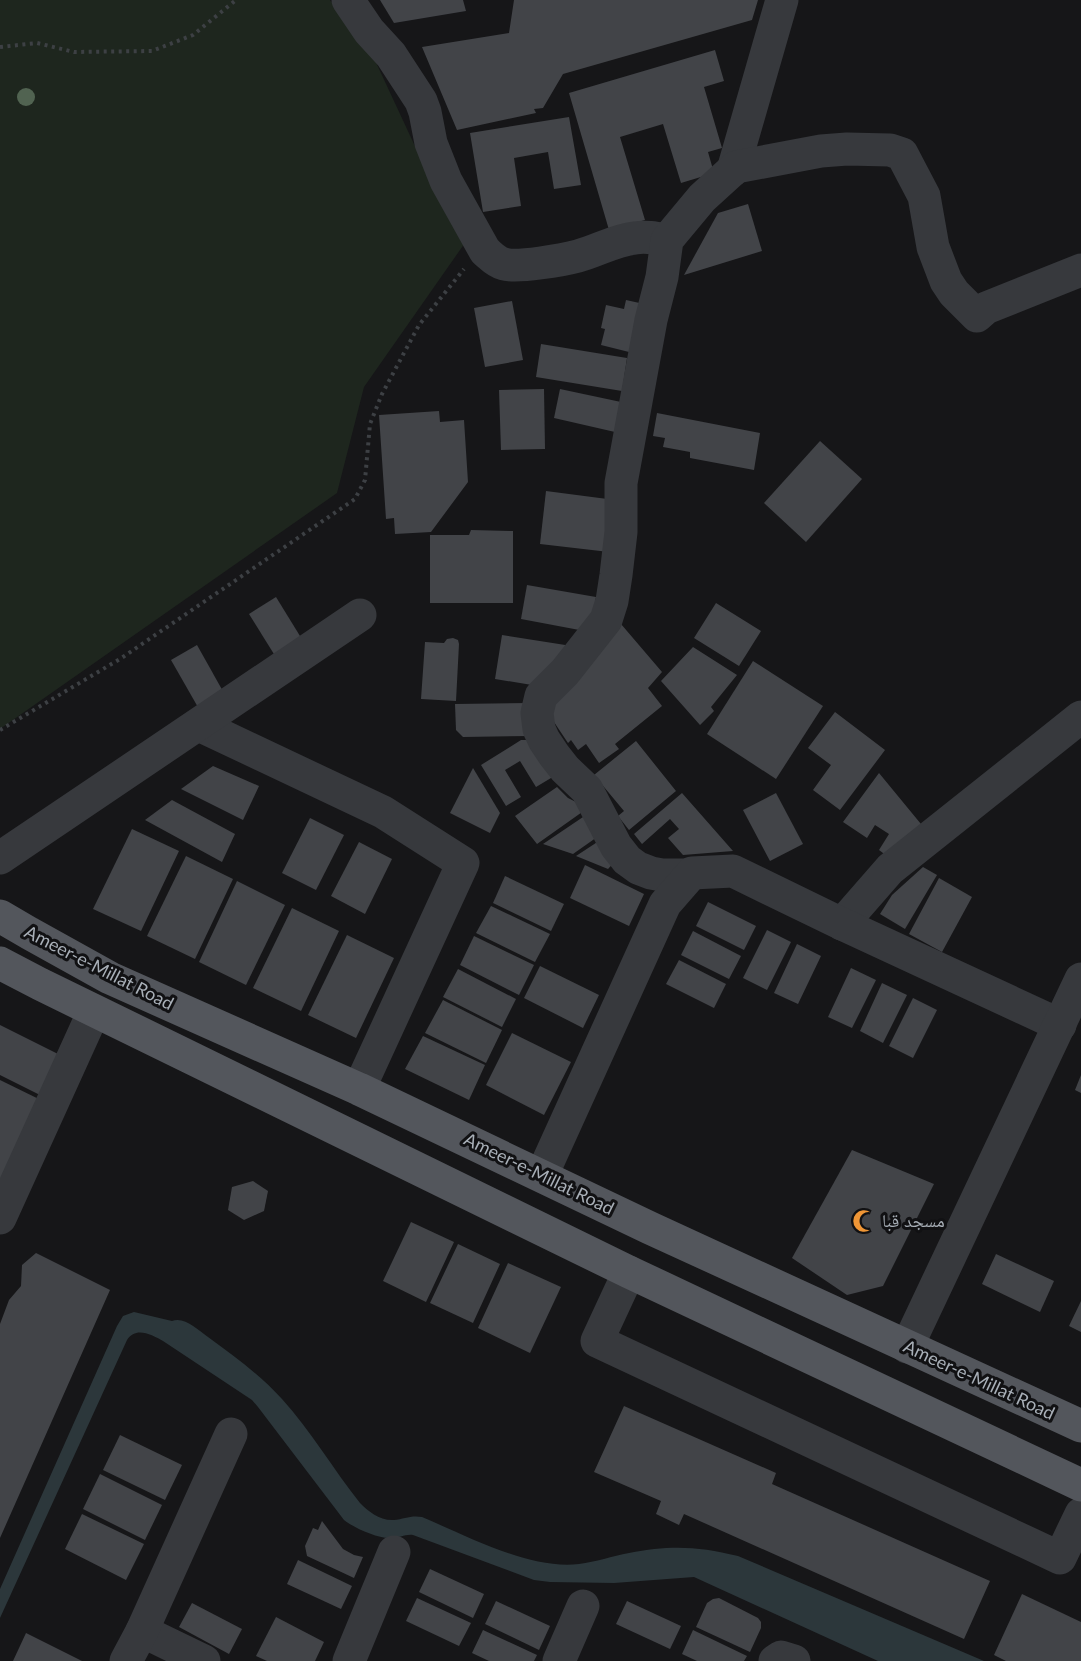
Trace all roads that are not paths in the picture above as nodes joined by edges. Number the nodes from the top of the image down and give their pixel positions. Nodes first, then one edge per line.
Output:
1 (348, 0) edge
2 (782, 0) edge
3 (733, 170) junction
4 (667, 240) junction
5 (1081, 270) edge
6 (360, 615) dead end
7 (1081, 717) edge
8 (199, 725) junction
9 (0, 858) edge
10 (691, 875) junction
11 (0, 916) edge
12 (842, 924) junction
13 (0, 963) edge
14 (110, 978) junction
15 (1081, 979) edge
16 (94, 1011) junction
17 (1060, 1025) junction
18 (358, 1089) junction
19 (542, 1175) junction
20 (2, 1208) edge
21 (650, 1228) junction
22 (629, 1272) junction
23 (907, 1347) junction
24 (1081, 1426) edge
25 (231, 1434) dead end
26 (1081, 1485) edge
27 (1081, 1514) edge
28 (394, 1552) dead end
29 (583, 1606) dead end
30 (142, 1631) junction
31 (126, 1661) edge
32 (204, 1661) edge
33 (349, 1661) edge
34 (559, 1661) edge
35 (775, 1661) edge
36 (794, 1661) edge

1 - 4 street
2 - 3 street
3 - 4 street
3 - 5 street
4 - 10 street
6 - 8 street
7 - 12 street
8 - 9 street
8 - 18 street
10 - 12 street
10 - 19 street
11 - 14 main road, Ameer-e-Millat Road
12 - 17 street
13 - 16 main road
14 - 16 main road
14 - 18 main road, Ameer-e-Millat Road
15 - 17 street
16 - 20 street
16 - 22 main road
17 - 23 street
18 - 19 main road, Ameer-e-Millat Road
19 - 21 main road, Ameer-e-Millat Road
21 - 22 main road
21 - 23 main road, Ameer-e-Millat Road
22 - 26 main road
22 - 27 street
23 - 24 main road, Ameer-e-Millat Road
25 - 30 street
28 - 33 street
29 - 34 street
30 - 31 street
30 - 32 street
35 - 36 street

